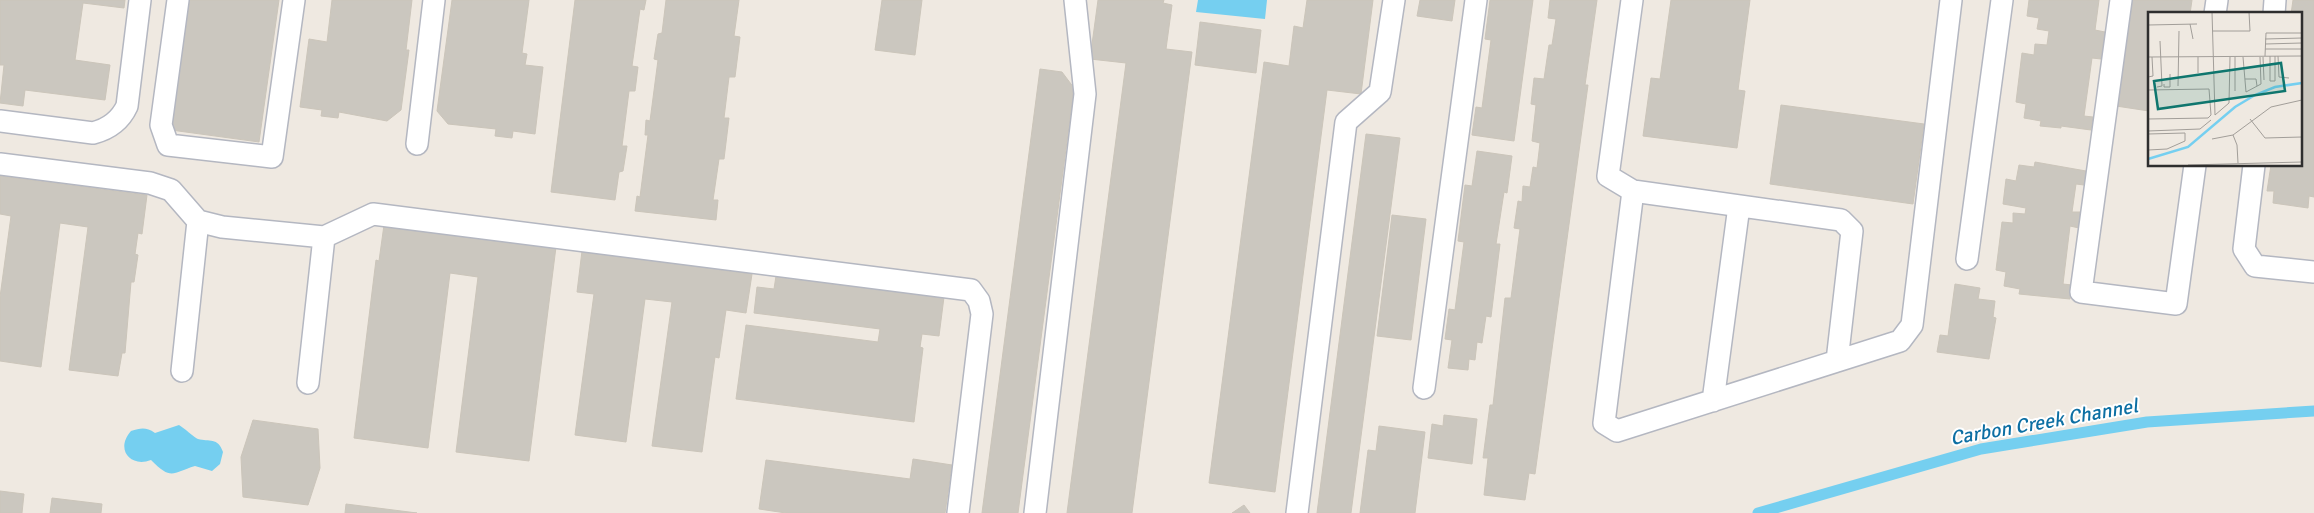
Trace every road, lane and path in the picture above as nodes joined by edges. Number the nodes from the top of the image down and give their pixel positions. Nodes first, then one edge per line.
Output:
1 (140, 0) edge
2 (178, 0) edge
3 (294, 0) edge
4 (434, 0) edge
5 (1074, 0) edge
6 (1394, 0) edge
7 (1476, 0) edge
8 (1632, 0) edge
9 (1950, 0) edge
10 (2002, 0) edge
11 (2121, 0) edge
12 (0, 121) edge
13 (417, 144) dead end
14 (0, 164) edge
15 (2195, 166) edge
16 (2254, 166) edge
17 (1634, 191) junction
18 (1739, 206) junction
19 (198, 221) junction
20 (324, 237) junction
21 (1967, 259) dead end
22 (2314, 272) edge
23 (1837, 361) junction
24 (182, 372) dead end
25 (308, 383) dead end
26 (1424, 388) dead end
27 (1713, 401) junction
28 (958, 513) edge
29 (1035, 513) edge
30 (1297, 513) edge

1 - 12 lane
2 - 3 lane
4 - 13 lane
5 - 29 lane
6 - 30 lane
7 - 26 lane
8 - 17 lane
9 - 23 lane
10 - 21 lane
11 - 15 lane
14 - 19 lane
16 - 22 lane
17 - 18 lane
17 - 27 lane
18 - 23 lane
18 - 27 lane
19 - 20 lane
19 - 24 lane
20 - 25 lane
20 - 28 lane
23 - 27 lane

